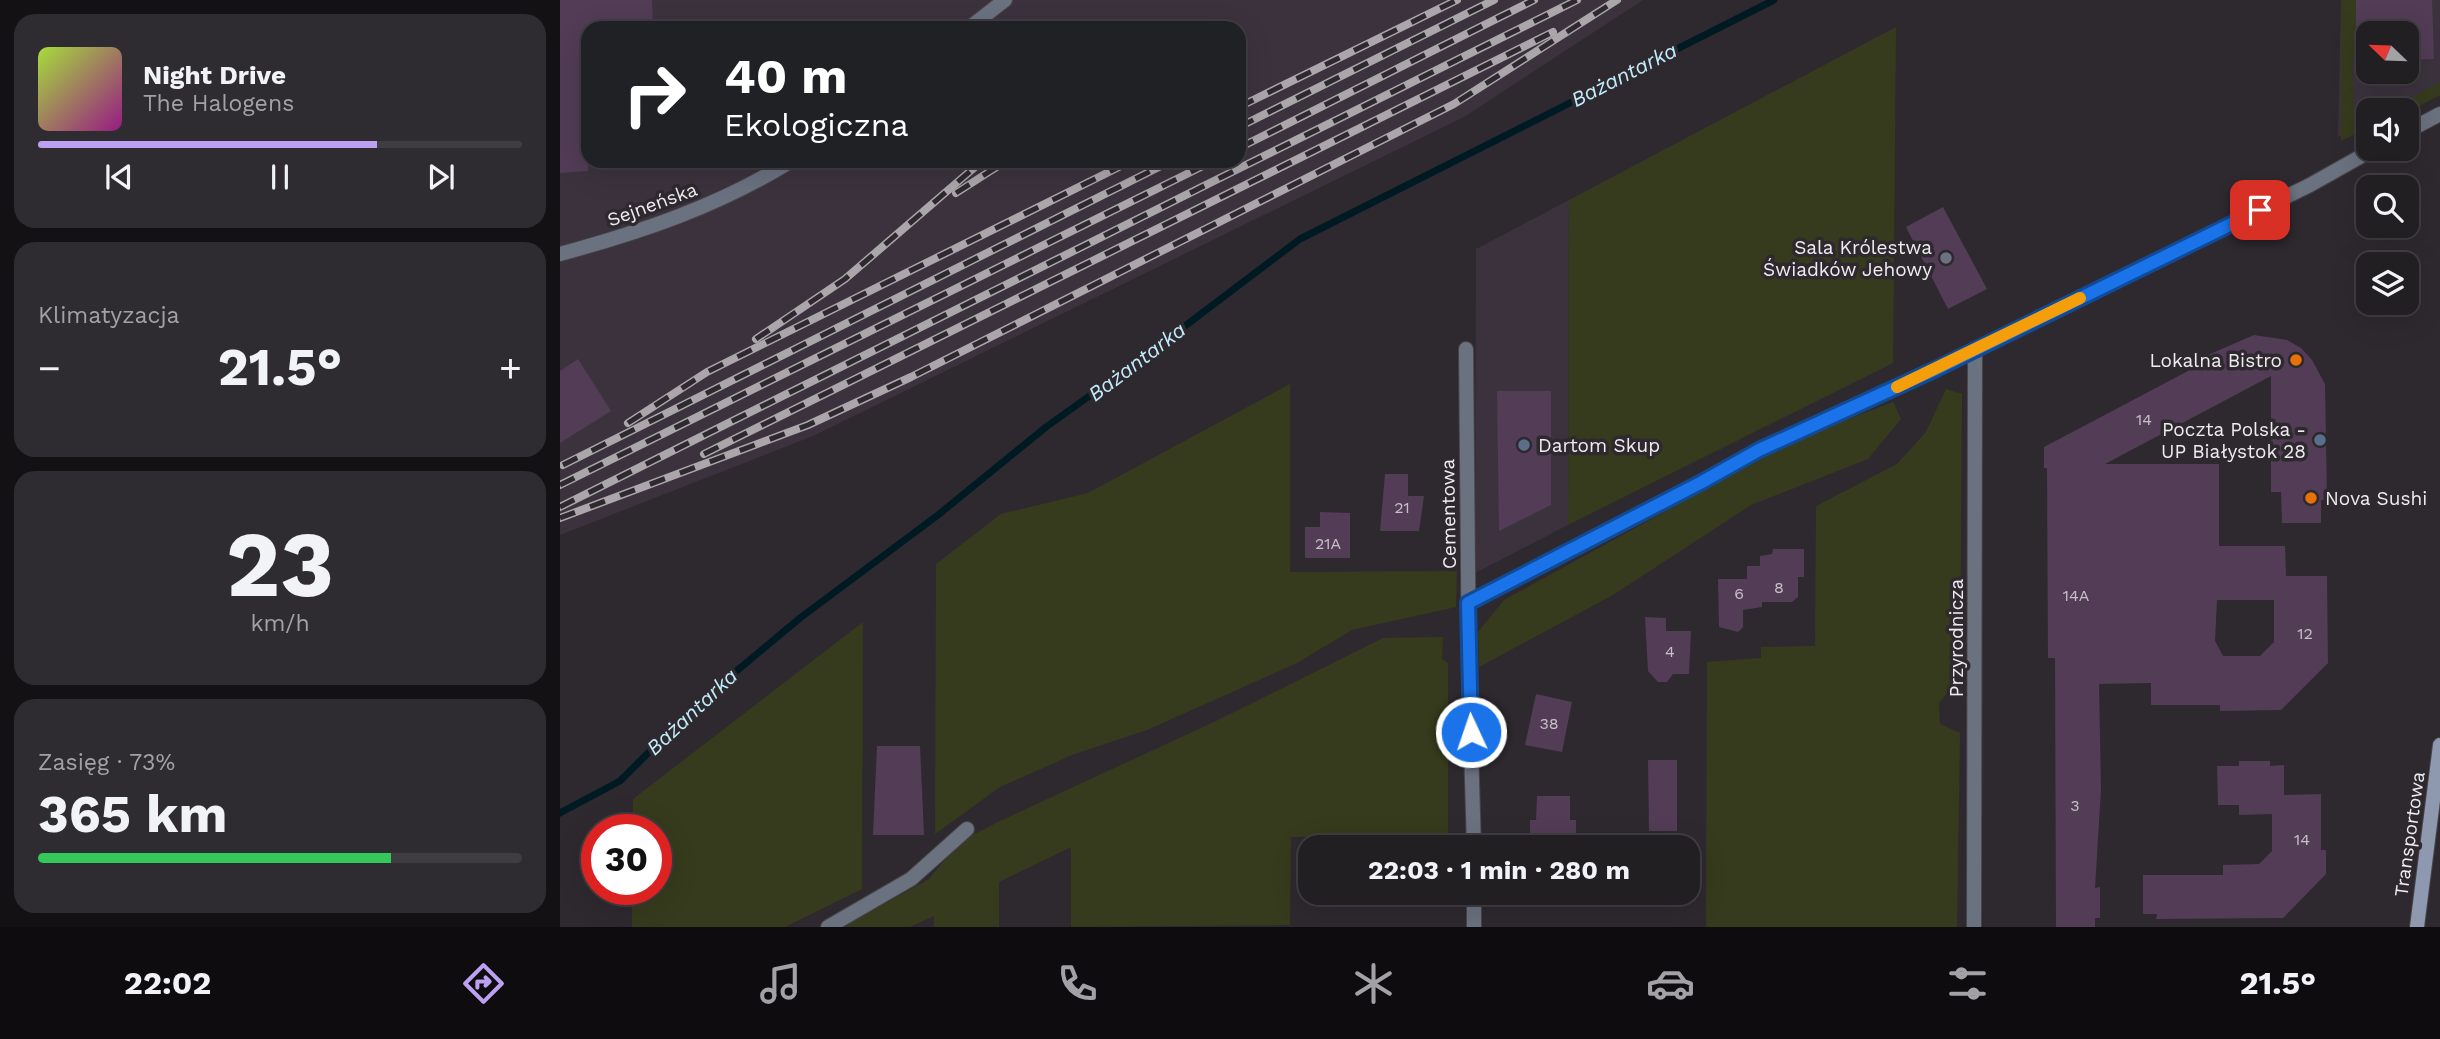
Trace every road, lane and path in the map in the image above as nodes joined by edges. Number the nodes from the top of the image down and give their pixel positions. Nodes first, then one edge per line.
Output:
1 (1004, 0) edge
2 (978, 21) edge
3 (2440, 114) edge
4 (2419, 125) edge
5 (2356, 159) edge
6 (780, 168) edge
7 (560, 254) edge
8 (1465, 349) dead end
9 (1975, 350) junction
10 (1468, 603) junction
11 (2440, 745) edge
12 (967, 829) dead end
13 (1474, 835) edge
14 (1474, 905) edge
15 (828, 927) edge
16 (1474, 927) edge
17 (1974, 927) edge
18 (2417, 927) edge

1 - 2 street
3 - 4 street
5 - 9 street
6 - 7 street, Sejneńska
8 - 10 street, Cementowa
9 - 10 street
9 - 17 street, Przyrodnicza
10 - 13 street, Cementowa
11 - 18 street, Transportowa
12 - 15 street
14 - 16 street

